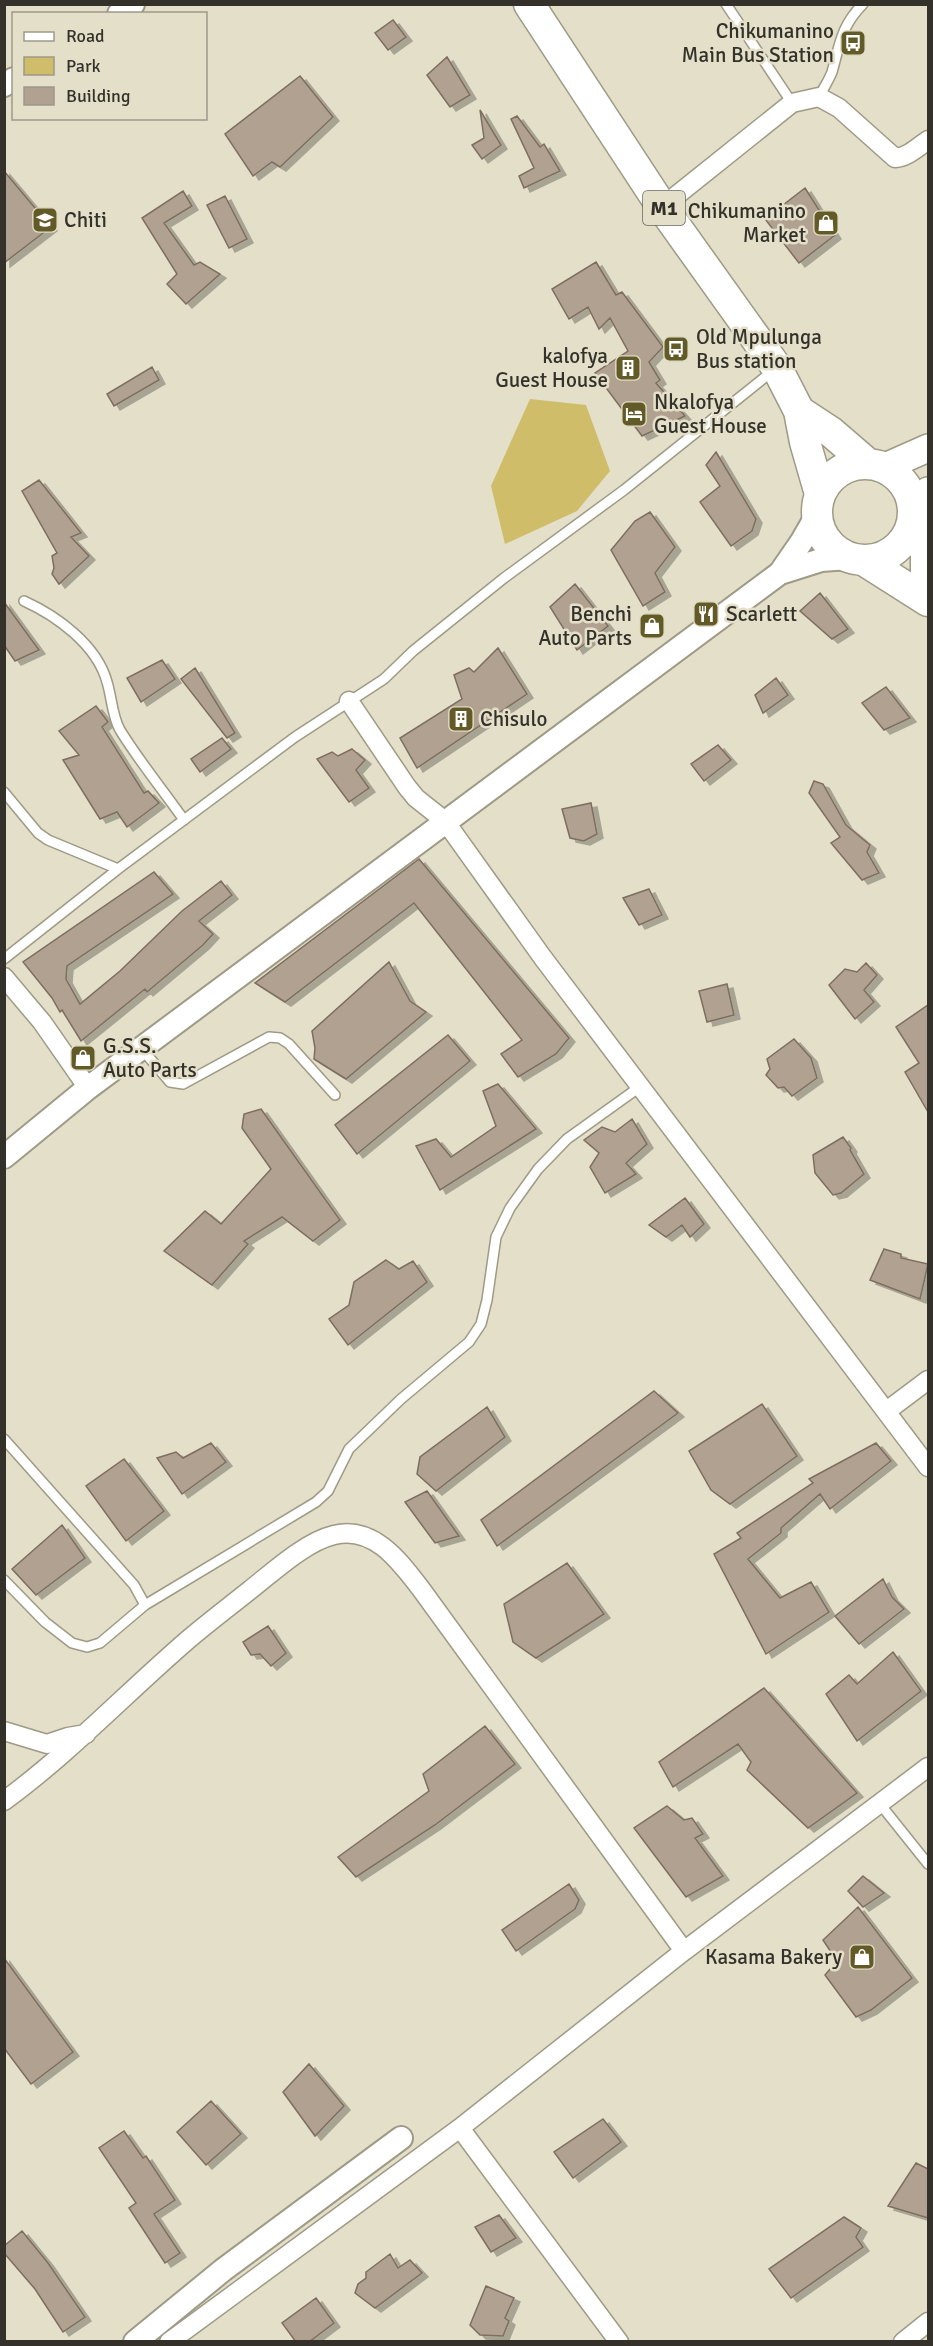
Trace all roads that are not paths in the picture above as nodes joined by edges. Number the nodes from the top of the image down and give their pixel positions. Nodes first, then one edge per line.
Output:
1 (529, 4) edge
2 (726, 4) edge
3 (863, 4) edge
4 (819, 97) junction
5 (792, 103) junction
6 (928, 140) edge
7 (662, 207) junction
8 (777, 368) junction
9 (799, 411) junction
10 (928, 448) edge
11 (876, 465) junction
12 (818, 504) junction
13 (918, 510) edge
14 (857, 560) junction
15 (780, 573) junction
16 (927, 599) edge
17 (24, 601) dead end
18 (349, 701) junction
19 (4, 792) edge
20 (184, 820) junction
21 (445, 821) junction
22 (118, 869) junction
23 (4, 959) edge
24 (4, 977) edge
25 (141, 1048) junction
26 (641, 1086) junction
27 (88, 1088) junction
28 (335, 1095) dead end
29 (4, 1157) edge
30 (928, 1380) edge
31 (888, 1410) junction
32 (4, 1439) edge
33 (928, 1467) edge
34 (4, 1580) edge
35 (145, 1605) junction
36 (4, 1731) edge
37 (88, 1734) junction
38 (928, 1767) edge
39 (4, 1801) edge
40 (880, 1804) junction
41 (928, 1864) edge
42 (684, 1951) junction
43 (460, 2128) junction
44 (401, 2138) dead end
45 (928, 2322) edge
46 (135, 2342) edge
47 (169, 2342) edge
48 (619, 2342) edge
49 (903, 2342) edge

1 - 7 main road, M1
2 - 5 lane
3 - 4 lane
4 - 5 street
4 - 6 street
5 - 7 street
7 - 8 main road, M1
8 - 9 main road, M1
8 - 18 lane
9 - 11 main road, M1
9 - 12 main road, M1
10 - 11 main road
11 - 12 main road
11 - 13 main road, M1
12 - 14 main road, M1
12 - 15 street
13 - 14 main road
13 - 16 main road, M1
14 - 15 street
14 - 16 main road, M1
15 - 21 street
17 - 20 lane
18 - 20 lane
18 - 21 street
19 - 22 lane
20 - 22 lane
21 - 25 street
21 - 26 street
22 - 23 lane
24 - 27 street
25 - 27 street
25 - 28 lane
26 - 31 street
26 - 35 lane
27 - 29 street
30 - 31 street
31 - 33 street
32 - 35 lane
34 - 35 lane
36 - 37 street
37 - 39 street
37 - 42 street
38 - 40 street
40 - 41 lane
40 - 42 street
42 - 43 street
43 - 47 street
43 - 48 street
44 - 46 street
45 - 49 street

